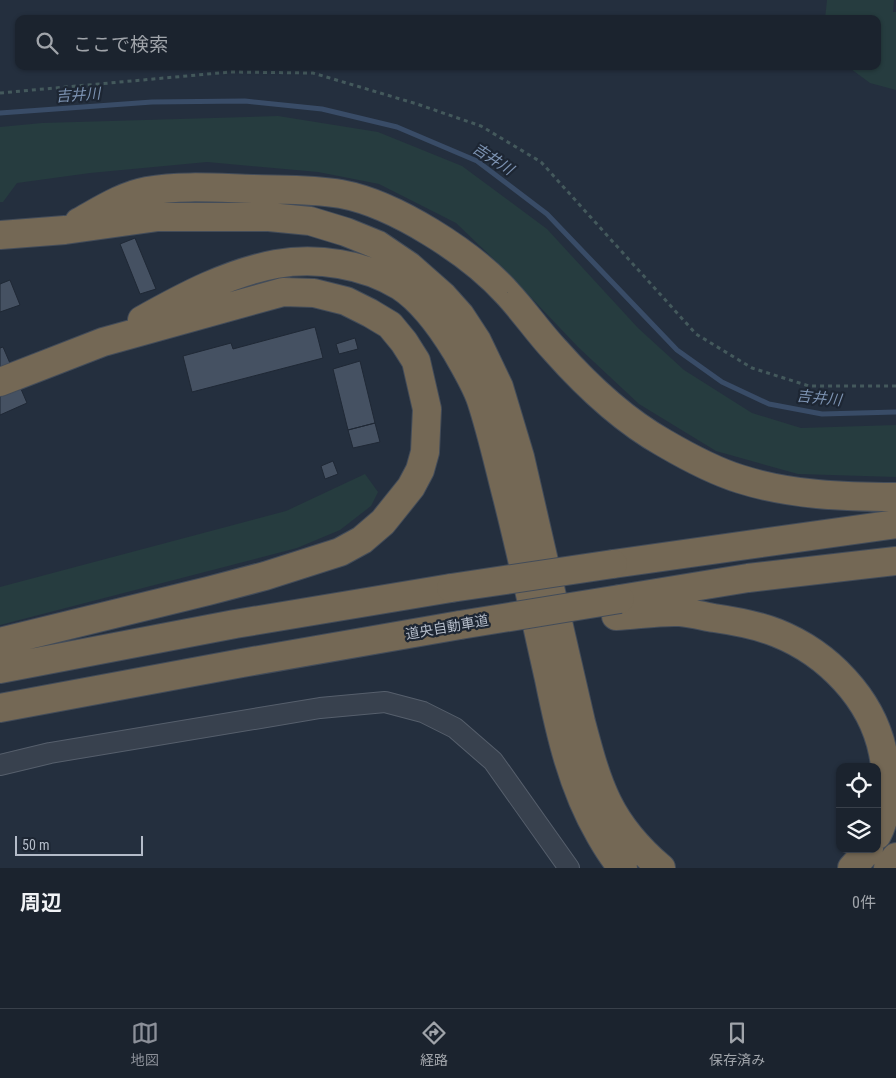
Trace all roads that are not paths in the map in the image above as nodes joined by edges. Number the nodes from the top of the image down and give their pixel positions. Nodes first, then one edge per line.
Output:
1 (65, 230) junction
2 (0, 235) edge
3 (103, 342) junction
4 (0, 382) edge
5 (896, 497) edge
6 (896, 524) edge
7 (896, 561) edge
8 (618, 607) junction
9 (0, 642) edge
10 (0, 669) edge
11 (0, 708) edge
12 (0, 765) edge
13 (881, 827) edge
14 (865, 853) edge
15 (896, 857) edge
16 (569, 868) edge
17 (623, 868) edge
18 (661, 868) edge
19 (852, 868) edge
20 (888, 868) edge

1 - 2 highway
1 - 5 highway
1 - 18 highway
3 - 4 highway
3 - 9 highway
3 - 17 highway
6 - 10 highway, bridge
7 - 8 highway
8 - 11 highway, 道央自動車道, bridge
8 - 13 highway
12 - 16 street
14 - 19 highway
15 - 20 highway

